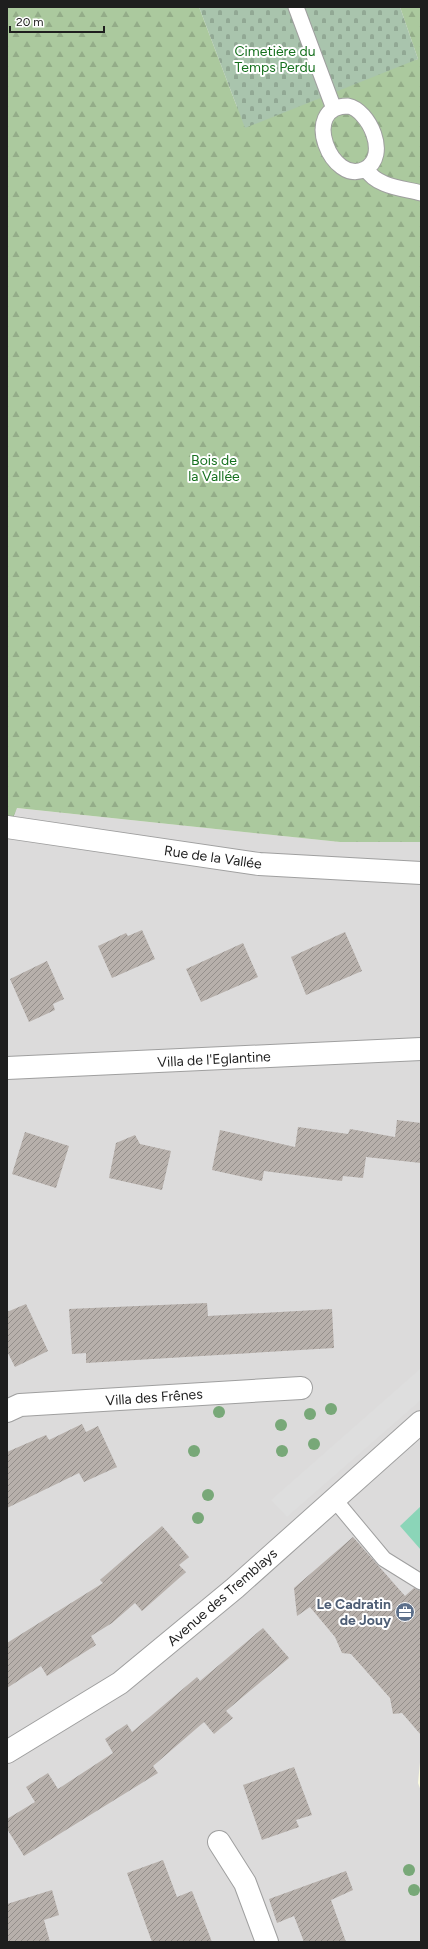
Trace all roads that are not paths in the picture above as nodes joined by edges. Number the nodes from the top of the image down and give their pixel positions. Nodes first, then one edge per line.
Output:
1 (296, 7) edge
2 (334, 109) junction
3 (366, 169) junction
4 (421, 193) edge
5 (7, 828) edge
6 (421, 873) edge
7 (421, 1049) edge
8 (7, 1068) edge
9 (302, 1388) dead end
10 (7, 1411) edge
11 (421, 1422) edge
12 (334, 1499) junction
13 (421, 1582) edge
14 (7, 1752) edge
15 (219, 1842) dead end
16 (267, 1942) edge

1 - 2 lane
2 - 3 lane
2 - 3 lane
3 - 4 lane
5 - 6 street, Rue de la Vallée
7 - 8 street, Villa de l'Eglantine
9 - 10 street, Villa des Frênes
11 - 12 street, Avenue des Tremblays
12 - 13 lane
12 - 14 street, Avenue des Tremblays
15 - 16 street

